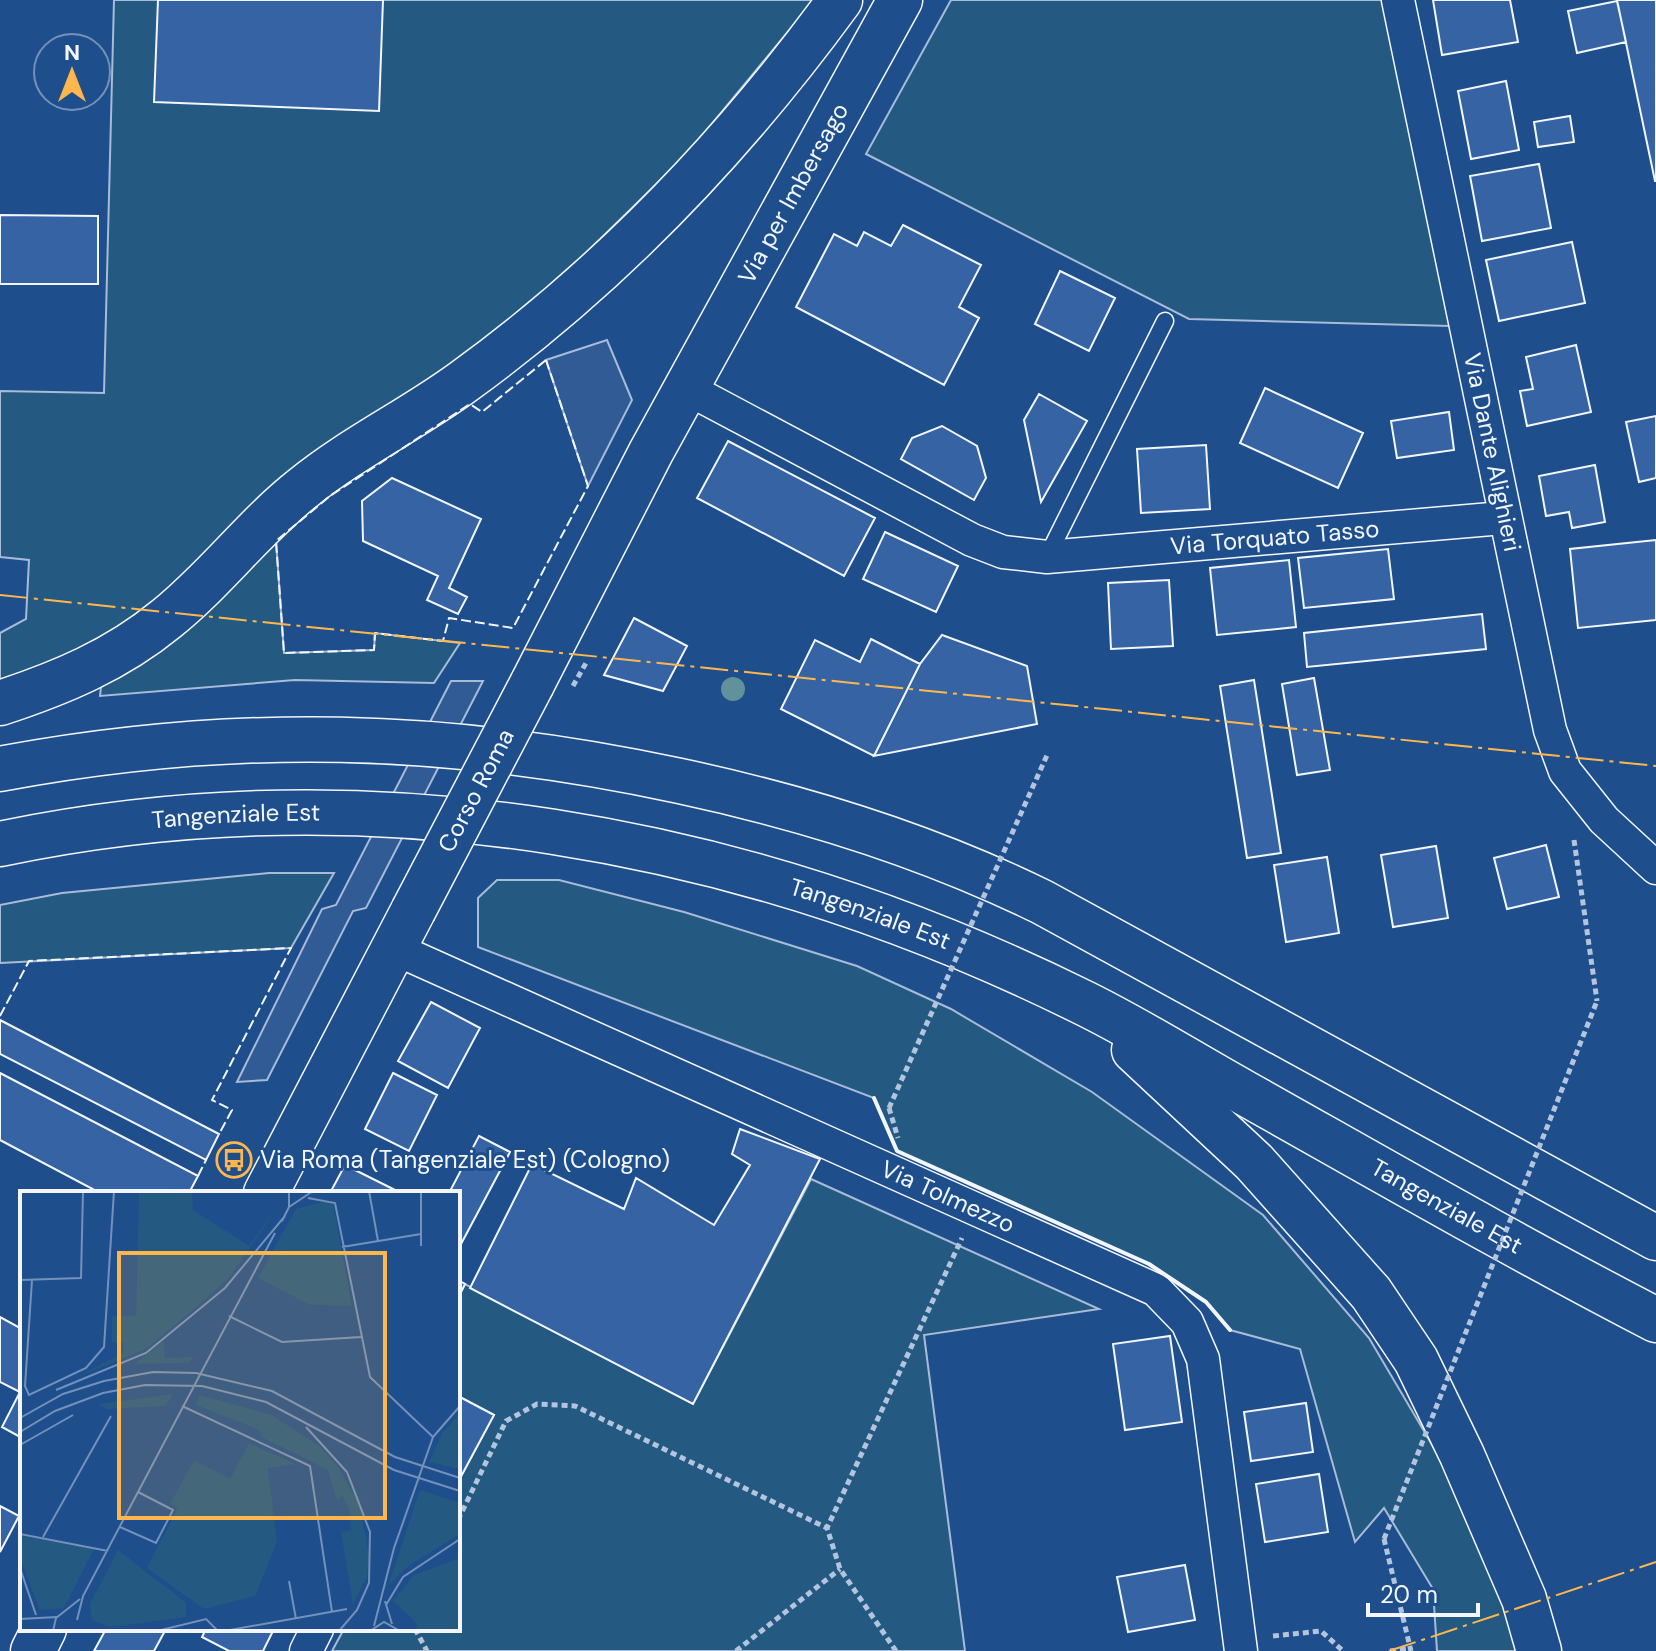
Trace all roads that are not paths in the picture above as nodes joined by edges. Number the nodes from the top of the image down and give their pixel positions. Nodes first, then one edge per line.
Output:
1 (840, 0) edge
2 (900, 0) edge
3 (1398, 0) edge
4 (1165, 321) dead end
5 (686, 388) junction
6 (1503, 518) junction
7 (1047, 557) junction
8 (0, 703) edge
9 (0, 769) edge
10 (0, 844) edge
11 (1656, 868) edge
12 (403, 929) junction
13 (1082, 1002) junction
14 (267, 1191) edge
15 (1656, 1238) edge
16 (1656, 1320) edge
17 (43, 1631) edge
18 (316, 1631) edge
19 (1241, 1645) edge
20 (33, 1651) edge
21 (306, 1651) edge
22 (1539, 1651) edge

1 - 8 main road
2 - 5 main road, Via per Imbersago
3 - 6 street, Via Dante Alighieri
4 - 7 lane
5 - 7 street, Via Torquato Tasso
5 - 12 main road, Corso Roma, bridge
6 - 7 street, Via Torquato Tasso
6 - 11 street, Via Dante Alighieri
9 - 15 main road
10 - 13 main road, Tangenziale Est
12 - 14 main road, Corso Roma
12 - 19 street, Via Tolmezzo
13 - 16 main road, Tangenziale Est
13 - 22 main road
17 - 20 main road
18 - 21 street

